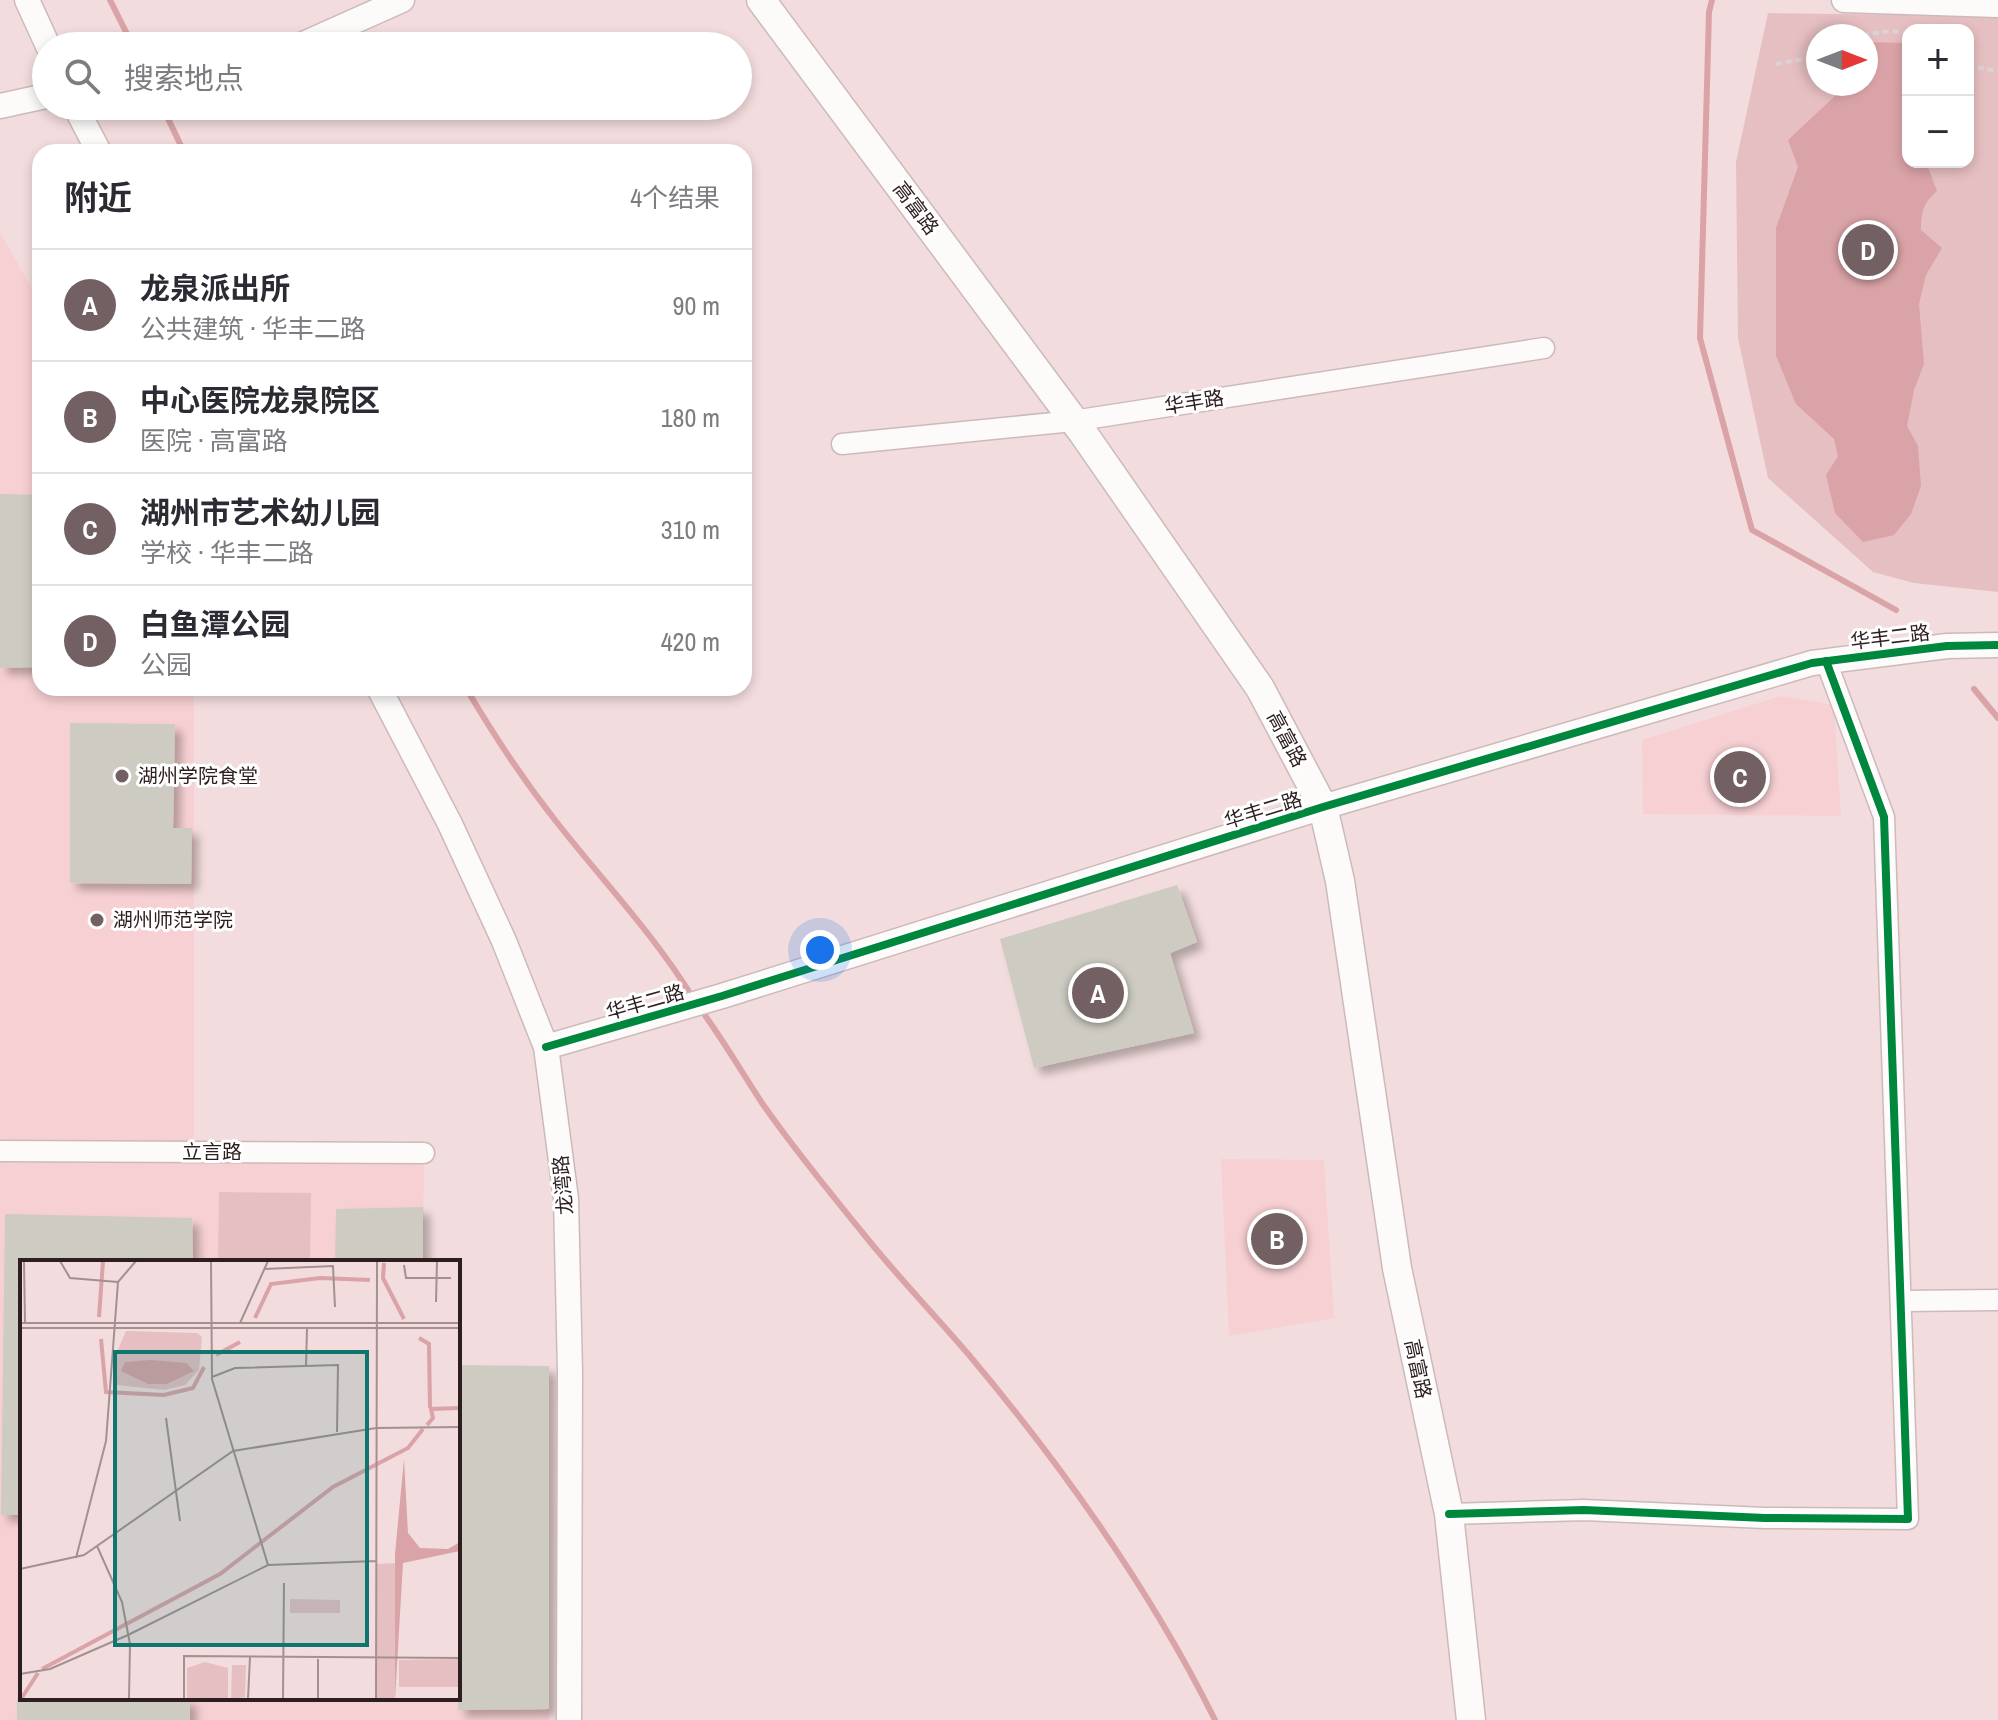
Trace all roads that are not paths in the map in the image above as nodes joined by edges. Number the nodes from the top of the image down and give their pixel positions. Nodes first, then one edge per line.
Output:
1 (27, 0) edge
2 (402, 0) edge
3 (761, 0) edge
4 (1844, 0) edge
5 (1998, 5) edge
6 (42, 32) edge
7 (330, 32) edge
8 (32, 99) edge
9 (0, 106) edge
10 (82, 120) edge
11 (95, 144) edge
12 (1544, 348) dead end
13 (1073, 421) junction
14 (842, 444) dead end
15 (1998, 645) edge
16 (1826, 661) junction
17 (383, 696) edge
18 (1323, 807) junction
19 (546, 1047) junction
20 (0, 1151) edge
21 (424, 1153) dead end
22 (1998, 1300) edge
23 (1901, 1301) junction
24 (1449, 1514) junction
25 (569, 1720) edge
26 (1471, 1720) edge

1 - 6 street
2 - 7 street
3 - 13 main road, 高富路
4 - 5 street
8 - 9 street
10 - 11 street
12 - 13 street, 华丰路
13 - 14 street, 华丰路
13 - 18 main road, 高富路
15 - 16 street, 华丰二路
16 - 18 street, 华丰二路
16 - 23 street
17 - 19 street, 龙湾路
18 - 19 street, 华丰二路
18 - 24 main road, 高富路
19 - 25 street, 龙湾路
20 - 21 street, 立言路
22 - 23 street
23 - 24 street
24 - 26 main road, 高富路

